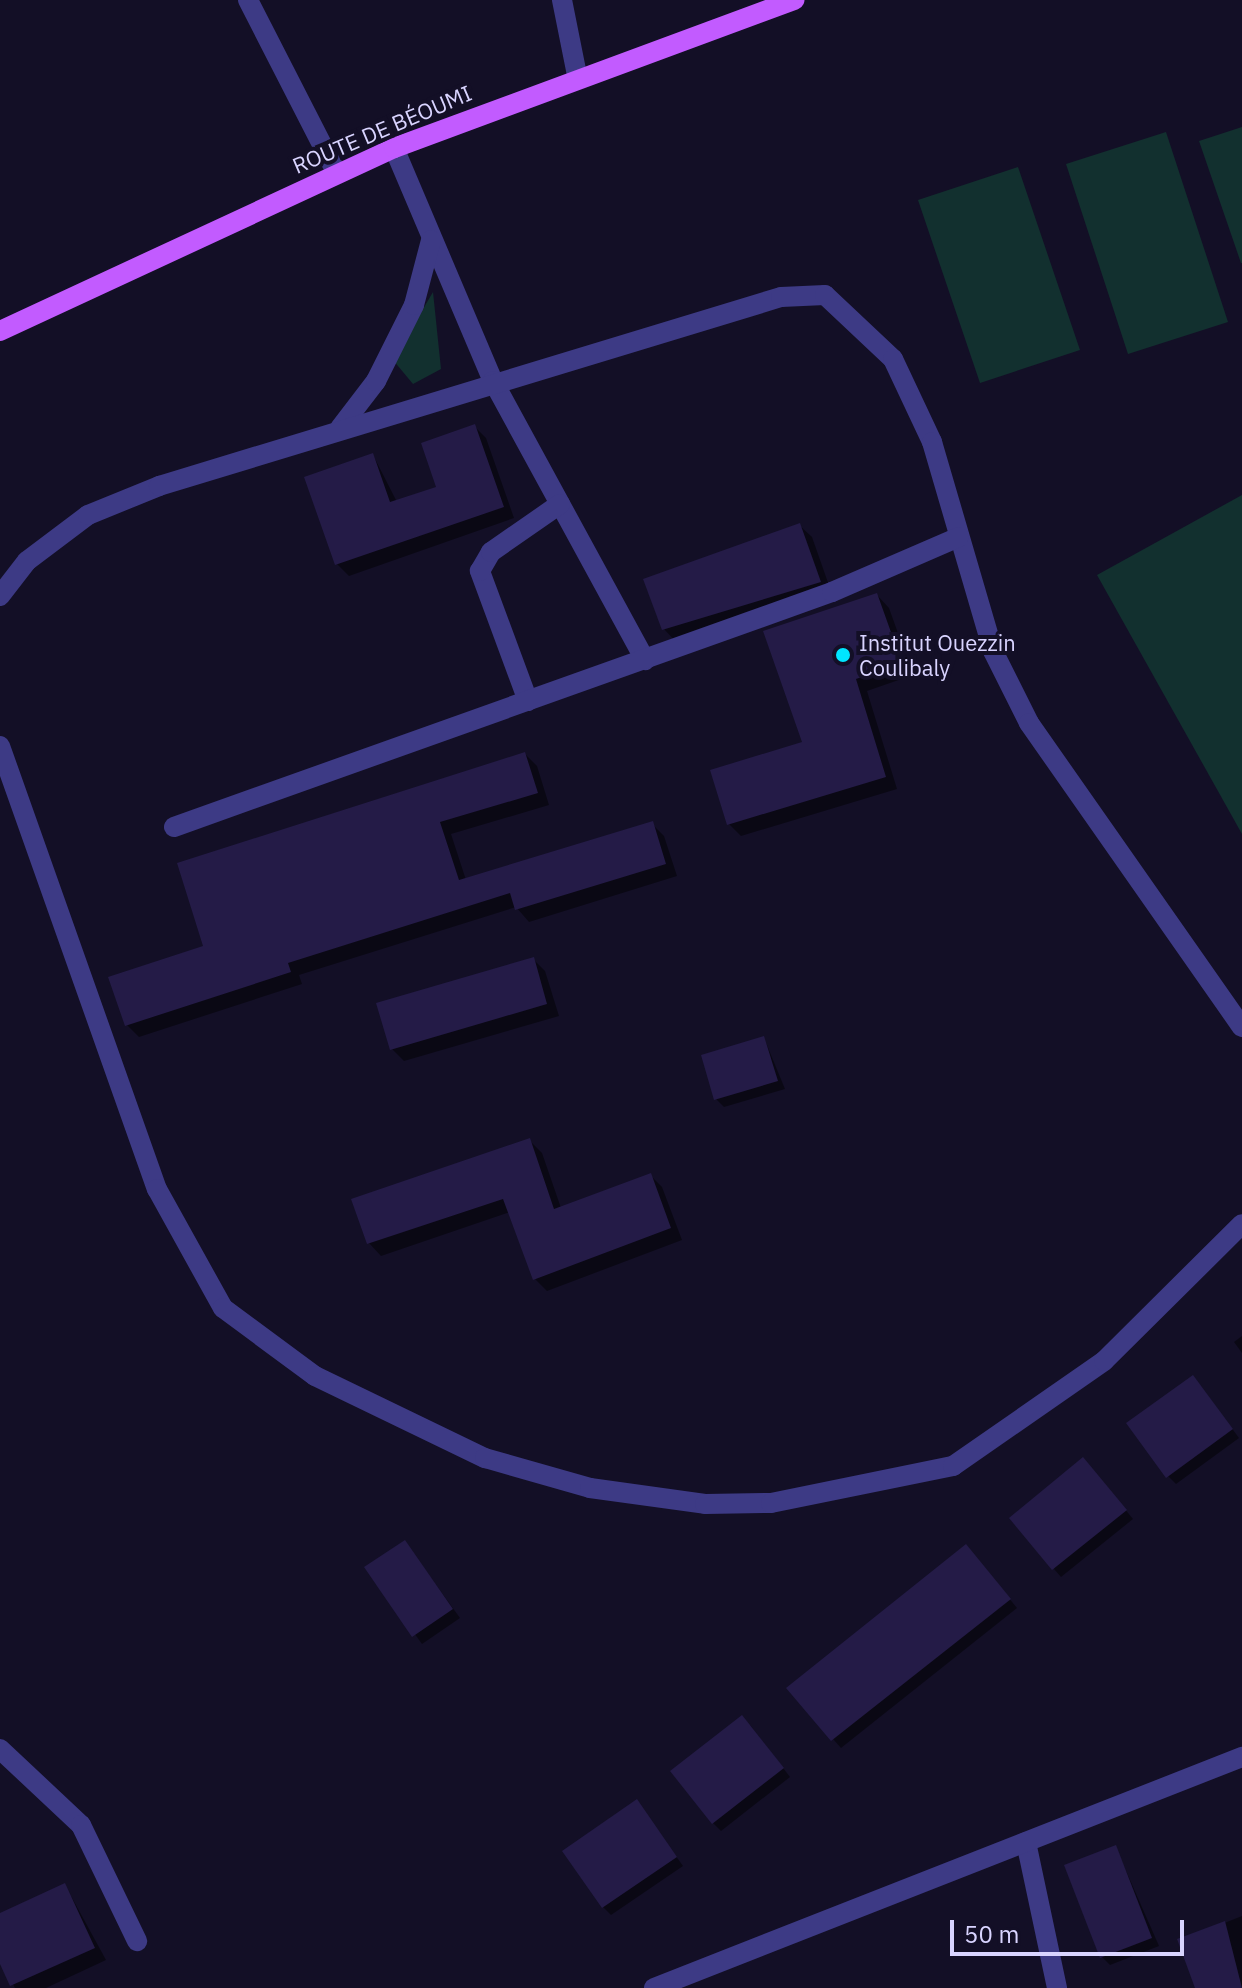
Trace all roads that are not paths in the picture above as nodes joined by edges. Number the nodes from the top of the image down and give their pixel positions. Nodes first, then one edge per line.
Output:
1 (248, 0) edge
2 (562, 0) edge
3 (795, 0) edge
4 (577, 75) junction
5 (394, 148) junction
6 (336, 172) junction
7 (431, 240) junction
8 (0, 331) edge
9 (493, 381) junction
10 (340, 428) junction
11 (560, 504) junction
12 (959, 537) junction
13 (0, 596) edge
14 (645, 660) junction
15 (528, 701) junction
16 (0, 746) edge
17 (174, 827) dead end
18 (1242, 1027) edge
19 (1242, 1224) edge
20 (0, 1749) edge
21 (1242, 1757) edge
22 (1026, 1842) junction
23 (137, 1941) dead end
24 (654, 1988) edge
25 (1057, 1988) edge

1 - 6 street
2 - 4 street
3 - 4 main road, ROUTE DE BÉOUMI
4 - 5 main road, ROUTE DE BÉOUMI
5 - 6 main road, ROUTE DE BÉOUMI
5 - 7 street
6 - 8 main road, ROUTE DE BÉOUMI
7 - 9 street
7 - 10 street
9 - 10 street
9 - 11 street
9 - 12 street
10 - 13 street
11 - 14 street
11 - 15 street
12 - 14 street
12 - 18 street
14 - 15 street
15 - 17 street
16 - 19 street
20 - 23 street
21 - 22 street
22 - 24 street
22 - 25 street

